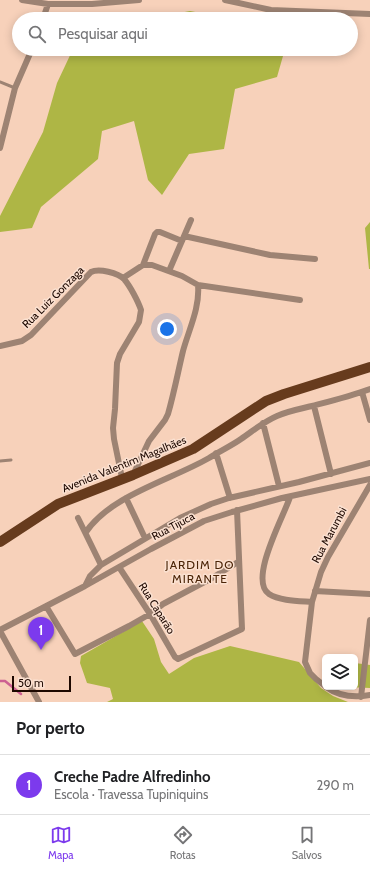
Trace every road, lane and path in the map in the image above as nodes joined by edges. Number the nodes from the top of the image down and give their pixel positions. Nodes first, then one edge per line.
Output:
1 (22, 0) edge
2 (138, 0) edge
3 (225, 0) edge
4 (48, 4) junction
5 (45, 12) edge
6 (320, 12) edge
7 (358, 14) edge
8 (370, 14) edge
9 (29, 56) edge
10 (0, 82) edge
11 (15, 88) junction
12 (0, 148) edge
13 (191, 220) dead end
14 (183, 239) junction
15 (314, 259) dead end
16 (143, 265) junction
17 (169, 271) junction
18 (123, 278) junction
19 (198, 285) junction
20 (300, 300) dead end
21 (0, 346) edge
22 (370, 367) edge
23 (370, 389) edge
24 (362, 392) junction
25 (314, 406) junction
26 (370, 420) edge
27 (263, 423) junction
28 (216, 453) junction
29 (11, 460) dead end
30 (0, 461) edge
31 (370, 463) edge
32 (331, 474) junction
33 (133, 475) junction
34 (122, 478) junction
35 (370, 478) edge
36 (370, 485) edge
37 (279, 486) junction
38 (290, 497) junction
39 (126, 498) junction
40 (230, 498) junction
41 (237, 510) junction
42 (78, 518) dead end
43 (86, 532) junction
44 (145, 538) junction
45 (0, 542) edge
46 (238, 562) junction
47 (101, 565) junction
48 (119, 567) junction
49 (86, 586) junction
50 (315, 591) junction
51 (370, 594) edge
52 (312, 602) junction
53 (46, 606) junction
54 (150, 614) junction
55 (370, 620) edge
56 (0, 631) edge
57 (322, 683) edge
58 (333, 690) edge
59 (370, 695) edge
60 (362, 697) junction
61 (39, 702) edge

1 - 4 street
2 - 4 street
3 - 6 street
4 - 5 street
7 - 8 street
9 - 11 street
10 - 11 lane
11 - 12 street
13 - 14 street
14 - 15 street
14 - 16 street
14 - 17 street
16 - 17 street
16 - 18 street
17 - 19 street
18 - 21 street, Rua Luiz Gonzaga
18 - 34 street
19 - 20 street
19 - 33 street
22 - 33 main road, Avenida Valentim Magalhães
23 - 24 street
24 - 25 street
24 - 26 street
25 - 27 street
25 - 32 street
27 - 28 street
27 - 37 street
28 - 39 street
28 - 40 street
29 - 30 lane
31 - 32 street
32 - 37 street
33 - 34 main road, Avenida Valentim Magalhães
34 - 45 main road, Avenida Valentim Magalhães
35 - 38 street, Rua Tijuca
36 - 50 street, Rua Marumbi
37 - 40 street
38 - 41 street, Rua Tijuca
38 - 52 street
39 - 43 street
39 - 44 street
40 - 44 street
41 - 46 street
41 - 48 street, Rua Tijuca
42 - 43 street
43 - 47 street
44 - 47 street
46 - 54 street
46 - 54 street, Rua Caparão
47 - 49 street
48 - 49 street, Rua Tijuca
48 - 54 street, Rua Caparão
49 - 53 street, Rua Tijuca
50 - 51 street
50 - 52 street, Rua Marumbi
52 - 57 street, Rua Marumbi
53 - 54 street
53 - 56 street, Rua Tijuca
55 - 60 street
56 - 61 street
58 - 60 street, Rua Marumbi
59 - 60 street, Rua Marumbi

